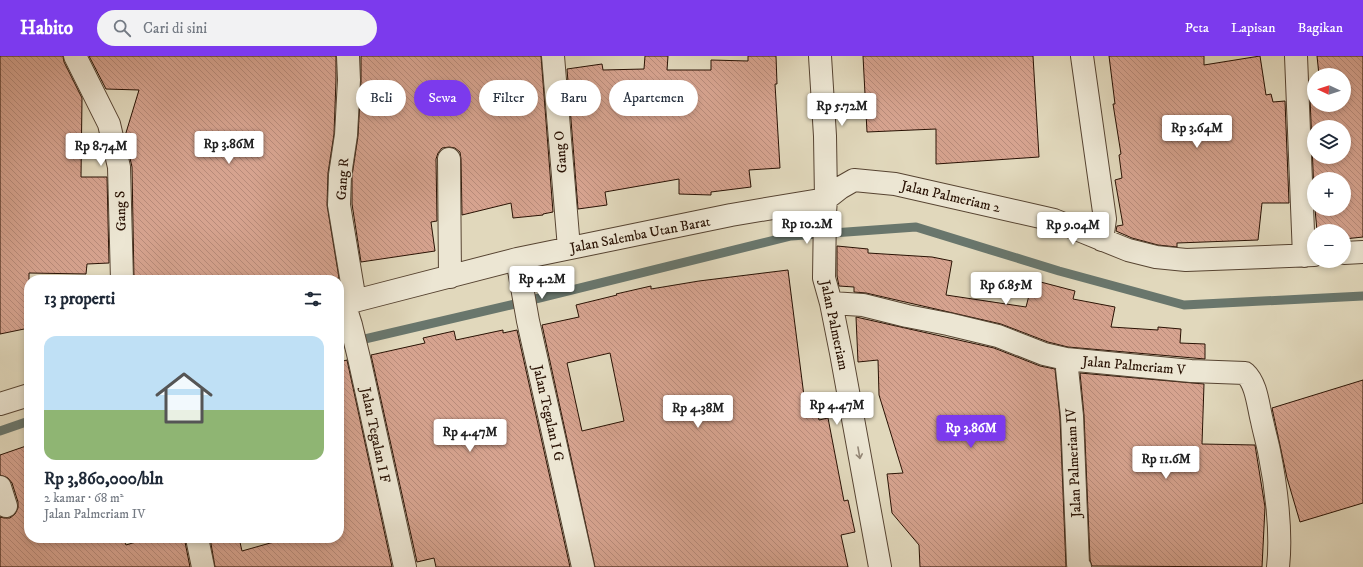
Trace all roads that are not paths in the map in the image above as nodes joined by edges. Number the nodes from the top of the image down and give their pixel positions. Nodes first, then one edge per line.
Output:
1 (75, 56) edge
2 (348, 56) edge
3 (553, 56) edge
4 (820, 56) edge
5 (1082, 56) edge
6 (1296, 56) edge
7 (449, 159) dead end
8 (826, 206) junction
9 (1307, 224) edge
10 (1102, 240) junction
11 (569, 248) junction
12 (1363, 252) edge
13 (1351, 253) edge
14 (1307, 255) edge
15 (517, 259) junction
16 (122, 275) edge
17 (450, 277) junction
18 (346, 303) edge
19 (831, 303) junction
20 (1066, 359) junction
21 (24, 397) edge
22 (0, 404) edge
23 (198, 543) edge
24 (204, 567) edge
25 (405, 567) edge
26 (583, 567) edge
27 (880, 567) edge
28 (1080, 567) edge
29 (1278, 567) edge

1 - 16 street, Gang S
2 - 18 street, Gang R
3 - 11 street, Gang O
4 - 8 street, Jalan Palmeriam
5 - 10 street
6 - 9 street
7 - 17 street
8 - 10 street, Jalan Palmeriam 2
8 - 11 street, Jalan Salemba Utan Barat
8 - 19 street, Jalan Palmeriam
10 - 14 street, Jalan Palmeriam 2
11 - 15 street, Jalan Salemba Utan Barat
12 - 13 street
15 - 17 street, Jalan Salemba Utan Barat
15 - 26 street, Jalan Tegalan I G
17 - 18 street, Jalan Salemba Utan Barat
18 - 25 street, Jalan Tegalan I F
19 - 20 street, Jalan Palmeriam V
19 -> 27 street, Jalan Palmeriam
20 - 28 street, Jalan Palmeriam IV
20 - 29 street, Jalan Palmeriam V
21 - 22 street
23 - 24 street

